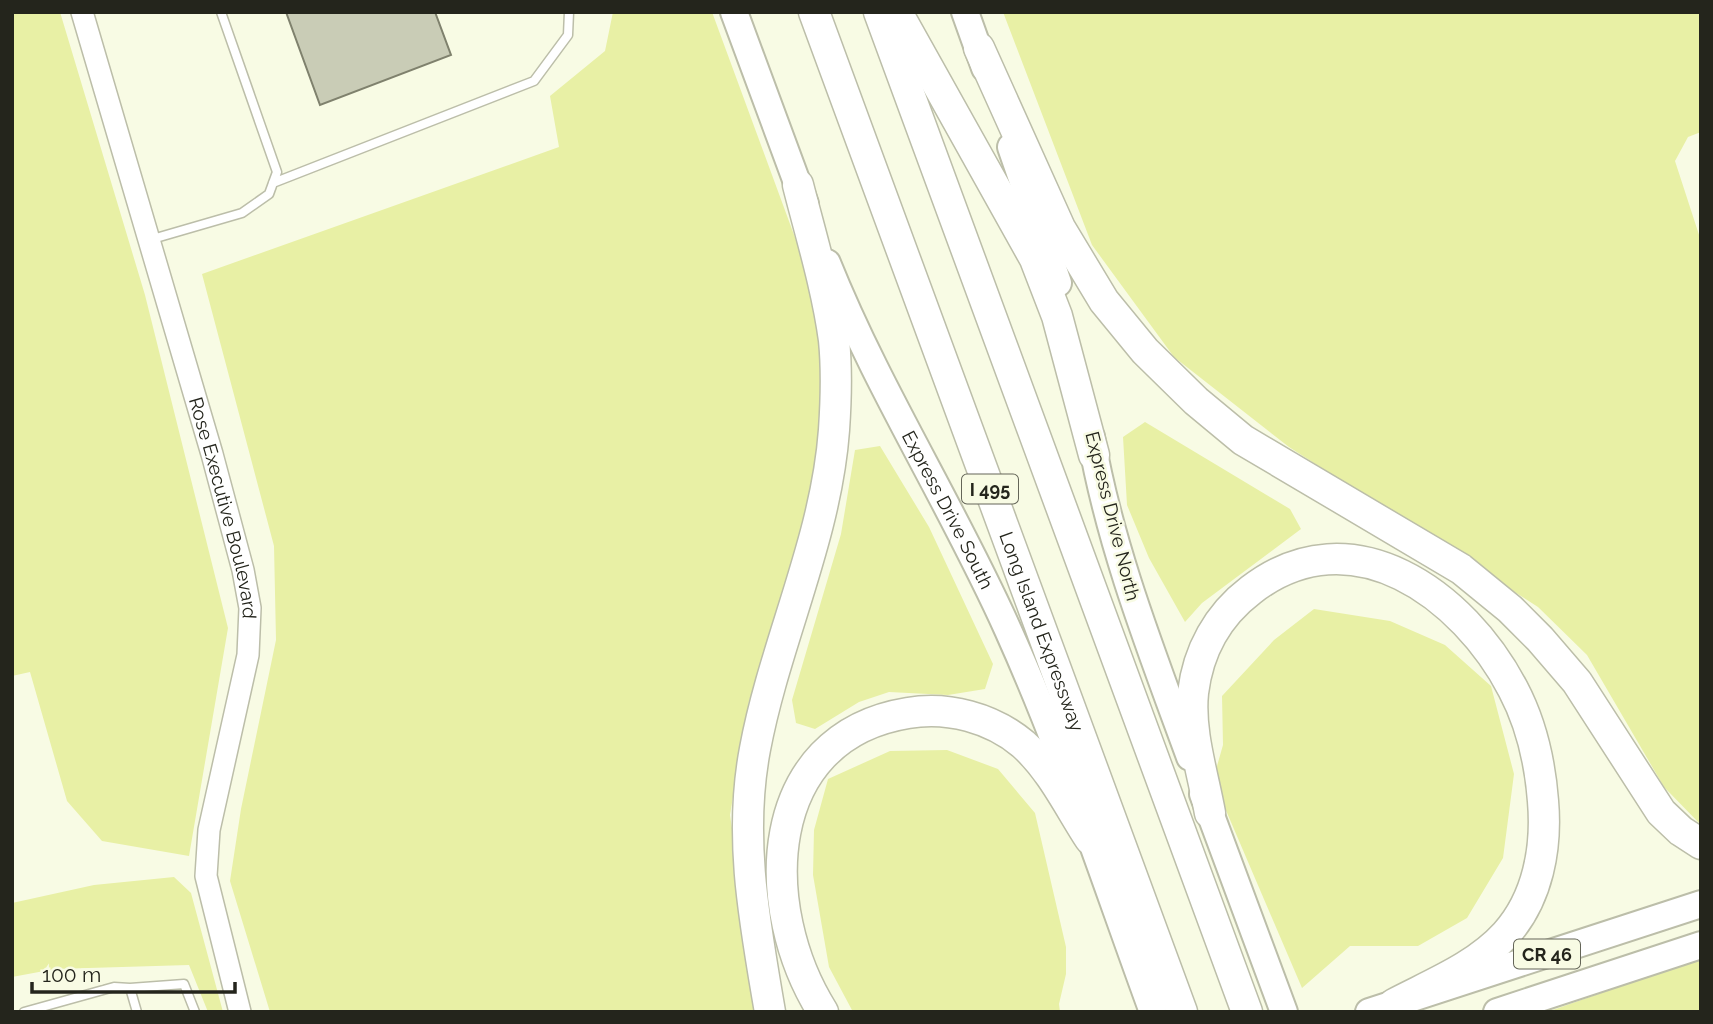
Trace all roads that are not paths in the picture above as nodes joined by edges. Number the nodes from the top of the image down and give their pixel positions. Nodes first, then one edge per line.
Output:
1 (82, 12) edge
2 (221, 12) edge
3 (569, 12) edge
4 (734, 12) edge
5 (814, 12) edge
6 (879, 12) edge
7 (897, 12) edge
8 (965, 12) edge
9 (979, 48) junction
10 (273, 183) junction
11 (799, 185) junction
12 (148, 241) junction
13 (1094, 455) junction
14 (1210, 813) junction
15 (1090, 839) junction
16 (1701, 844) edge
17 (1701, 904) edge
18 (1701, 945) edge
19 (1152, 970) junction
20 (130, 988) junction
21 (1381, 1008) edge
22 (24, 1012) edge
23 (137, 1012) edge
24 (195, 1012) edge
25 (240, 1012) edge
26 (770, 1012) edge
27 (823, 1012) edge
28 (1153, 1012) edge
29 (1182, 1012) edge
30 (1247, 1012) edge
31 (1284, 1012) edge
32 (1497, 1012) edge

1 - 12 street, Rose Executive Boulevard
2 - 10 lane
3 - 10 lane
4 - 11 main road, Express Drive South
5 - 19 highway, Long Island Expressway / I 495
6 - 30 highway
7 - 13 highway
8 - 9 main road, Express Drive North
9 - 13 main road, Express Drive North
9 - 16 highway
10 - 12 lane
11 - 15 main road, Express Drive South
11 - 26 highway
12 - 25 street, Rose Executive Boulevard
13 - 14 main road, Express Drive North
14 - 21 highway
14 - 31 main road, Express Drive North
15 - 19 main road, Express Drive South
15 - 27 highway
17 - 21 main road, CR 46
18 - 32 main road, CR 46
19 - 28 main road, Express Drive South
19 - 29 highway, Long Island Expressway / I 495
20 - 22 lane
20 - 23 lane
20 - 24 lane

